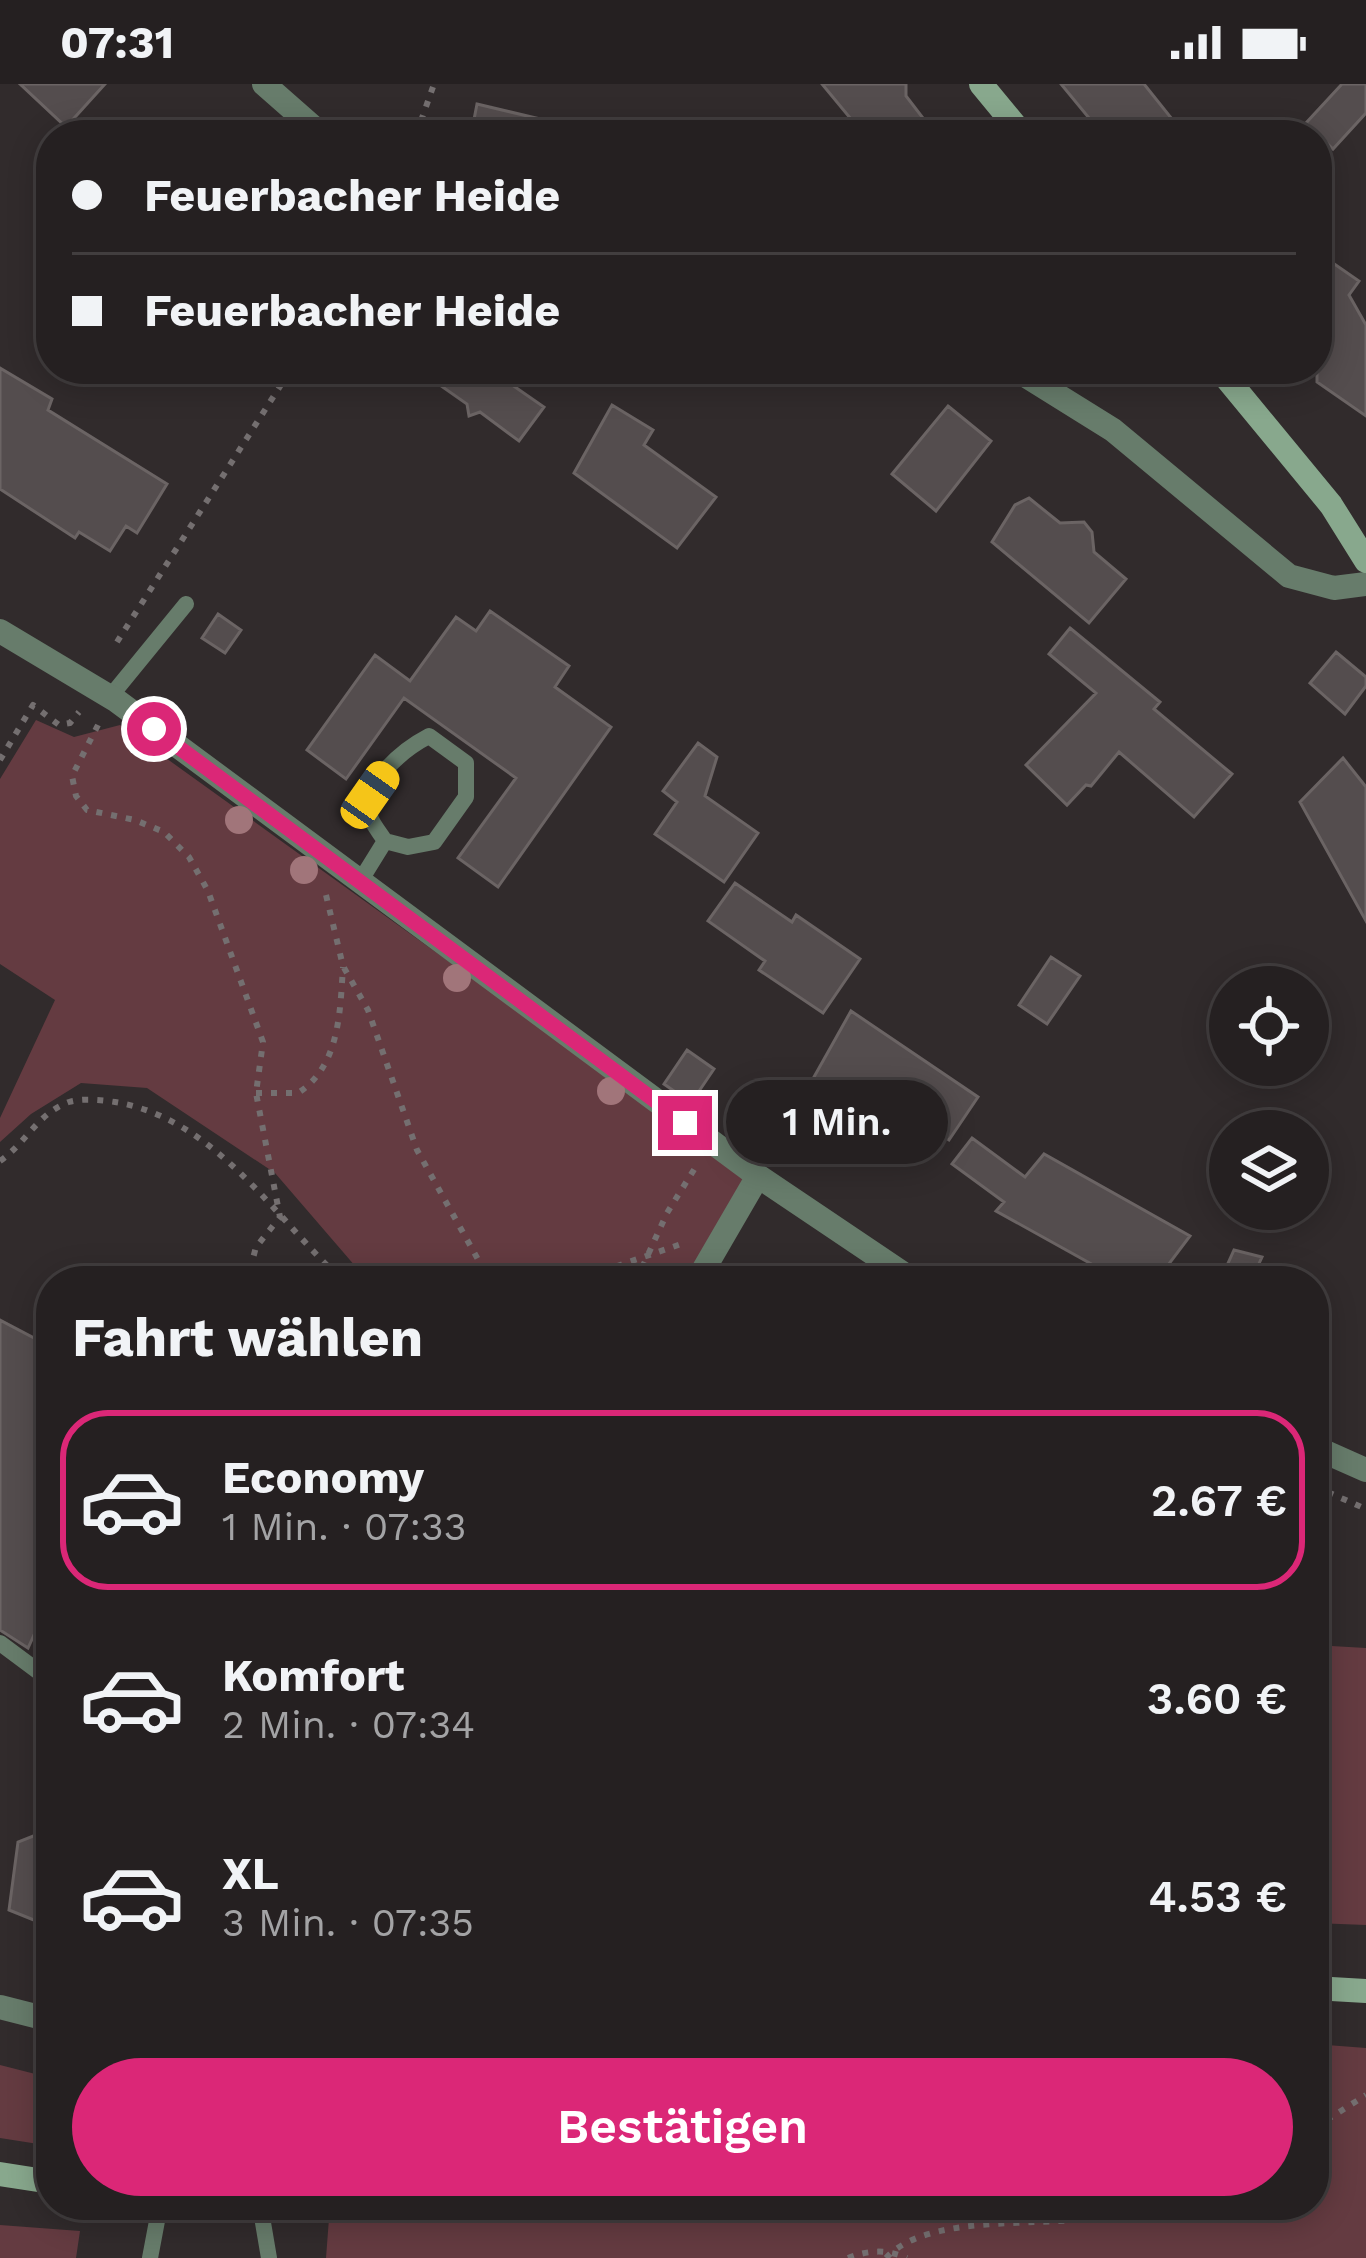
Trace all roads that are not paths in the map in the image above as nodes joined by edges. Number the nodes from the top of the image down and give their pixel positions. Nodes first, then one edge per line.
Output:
1 (264, 84) edge
2 (980, 84) edge
3 (305, 120) edge
4 (1010, 120) edge
5 (1039, 384) edge
6 (1231, 384) edge
7 (1366, 561) edge
8 (1366, 584) edge
9 (186, 604) dead end
10 (0, 631) edge
11 (106, 694) junction
12 (385, 841) junction
13 (351, 877) junction
14 (758, 1176) junction
15 (706, 1266) edge
16 (892, 1266) edge
17 (1329, 1454) edge
18 (1366, 1470) edge
19 (0, 1643) edge
20 (36, 1670) edge
21 (1329, 1989) edge
22 (1366, 1991) edge
23 (0, 2007) edge
24 (36, 2016) edge
25 (0, 2174) edge
26 (36, 2180) edge
27 (157, 2220) edge
28 (263, 2220) edge
29 (150, 2258) edge
30 (269, 2258) edge

1 - 3 street
2 - 4 street
5 - 8 street
6 - 7 street
9 - 11 lane
10 - 11 street
11 - 13 street
12 - 12 lane
12 - 13 lane
13 - 14 street
14 - 15 street
14 - 16 street
17 - 18 street
19 - 20 lane
21 - 22 street
23 - 24 street
25 - 26 street
27 - 29 lane
28 - 30 lane

